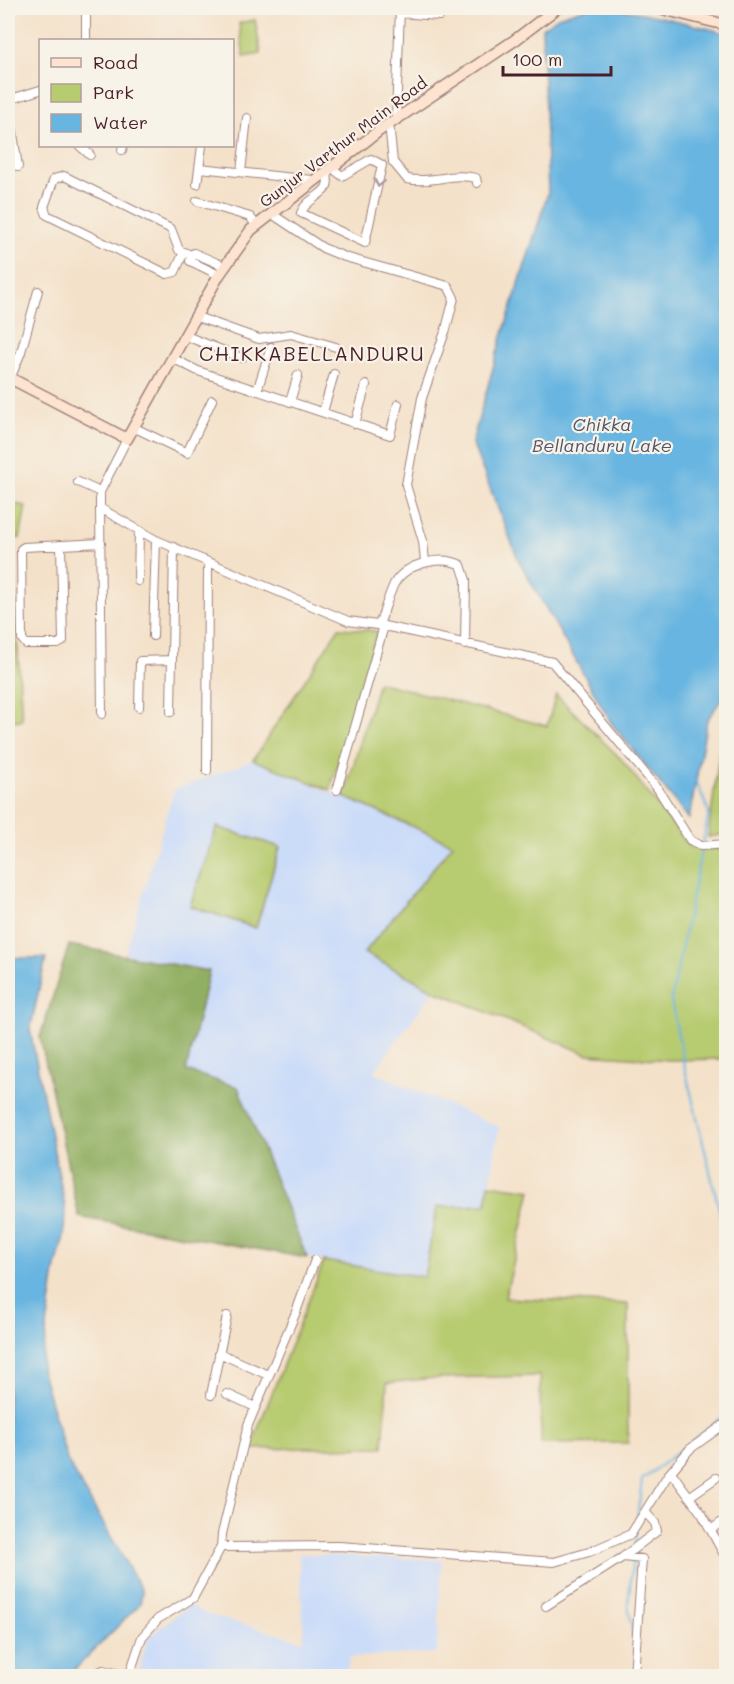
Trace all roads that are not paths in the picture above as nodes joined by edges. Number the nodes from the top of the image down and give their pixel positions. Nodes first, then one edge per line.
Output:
1 (86, 8) edge
2 (557, 8) edge
3 (658, 8) edge
4 (400, 10) edge
5 (439, 16) dead end
6 (726, 25) edge
7 (86, 39) edge
8 (39, 90) edge
9 (8, 100) edge
10 (247, 118) dead end
11 (393, 120) junction
12 (81, 147) edge
13 (202, 147) edge
14 (90, 155) dead end
15 (18, 167) dead end
16 (200, 168) junction
17 (328, 169) junction
18 (241, 172) junction
19 (312, 180) junction
20 (477, 183) dead end
21 (197, 184) dead end
22 (197, 201) dead end
23 (272, 214) junction
24 (257, 226) junction
25 (187, 254) junction
26 (222, 271) junction
27 (38, 291) dead end
28 (197, 317) junction
29 (186, 336) junction
30 (271, 347) dead end
31 (336, 347) dead end
32 (174, 358) junction
33 (242, 358) dead end
34 (334, 374) dead end
35 (298, 375) dead end
36 (8, 380) edge
37 (366, 385) dead end
38 (257, 391) junction
39 (212, 400) dead end
40 (290, 402) junction
41 (398, 404) dead end
42 (323, 412) junction
43 (355, 424) junction
44 (133, 427) junction
45 (127, 439) junction
46 (78, 482) dead end
47 (100, 492) junction
48 (100, 508) junction
49 (139, 531) junction
50 (156, 540) junction
51 (101, 543) junction
52 (61, 545) junction
53 (174, 547) junction
54 (208, 562) junction
55 (425, 562) junction
56 (138, 581) dead end
57 (382, 625) junction
58 (153, 636) dead end
59 (465, 645) junction
60 (172, 660) junction
61 (139, 707) dead end
62 (171, 712) dead end
63 (102, 714) dead end
64 (207, 771) dead end
65 (337, 790) dead end
66 (726, 844) edge
67 (315, 1260) dead end
68 (227, 1316) dead end
69 (219, 1353) junction
70 (268, 1375) junction
71 (227, 1394) dead end
72 (211, 1395) dead end
73 (255, 1407) junction
74 (726, 1423) edge
75 (671, 1472) junction
76 (716, 1478) dead end
77 (689, 1497) junction
78 (646, 1513) junction
79 (726, 1519) edge
80 (712, 1529) junction
81 (221, 1547) junction
82 (623, 1557) junction
83 (726, 1558) edge
84 (546, 1606) dead end
85 (129, 1676) edge
86 (92, 1677) edge
87 (634, 1677) edge

1 - 7 street
2 - 11 main road, Gunjur Varthur Main Road
3 - 6 main road
4 - 5 street
4 - 11 street
8 - 9 street
9 - 15 street
10 - 18 street
11 - 17 main road, Gunjur Varthur Main Road
11 - 20 street
12 - 14 street
13 - 16 street
16 - 18 street
16 - 21 street
17 -> 17 street
17 - 19 main road, Gunjur Varthur Main Road
18 - 19 street
19 - 23 main road, Gunjur Varthur Main Road
22 - 24 street
23 - 24 main road, Gunjur Varthur Main Road
23 - 55 street
24 - 26 main road, Gunjur Varthur Main Road
25 - 25 street
25 - 26 street
26 - 28 main road, Gunjur Varthur Main Road
27 - 36 street
28 - 29 main road, Gunjur Varthur Main Road
28 - 31 street
29 - 32 main road, Gunjur Varthur Main Road
29 - 33 street
30 - 38 street
32 - 38 street
32 - 44 main road, Gunjur Varthur Main Road
34 - 42 street
35 - 40 street
36 - 45 main road
37 - 43 street
38 - 40 street
39 - 44 street
40 - 42 street
41 - 43 street
42 - 43 street
44 - 45 main road, Gunjur Varthur Main Road
45 - 47 street
46 - 47 street
47 - 48 street
48 - 49 street
48 - 51 street
49 - 50 street
49 - 56 street
50 - 53 street
50 - 58 street
51 - 52 street
51 - 63 street
52 - 52 street
53 - 54 street
53 - 60 street
54 - 57 street
54 - 64 street
55 - 57 street
55 - 59 street
57 - 59 street
57 - 65 street
59 - 66 street
60 - 61 street
60 - 62 street
67 - 70 street
68 - 69 street
69 - 70 street
69 - 72 street
70 - 73 street
71 - 73 street
73 - 81 street
74 - 75 street
75 - 77 street
75 - 78 street
76 - 77 street
77 - 80 street
78 - 81 street
78 - 82 street
79 - 80 street
80 - 83 street
81 - 85 street
82 - 84 street
82 - 87 street
85 - 86 street

